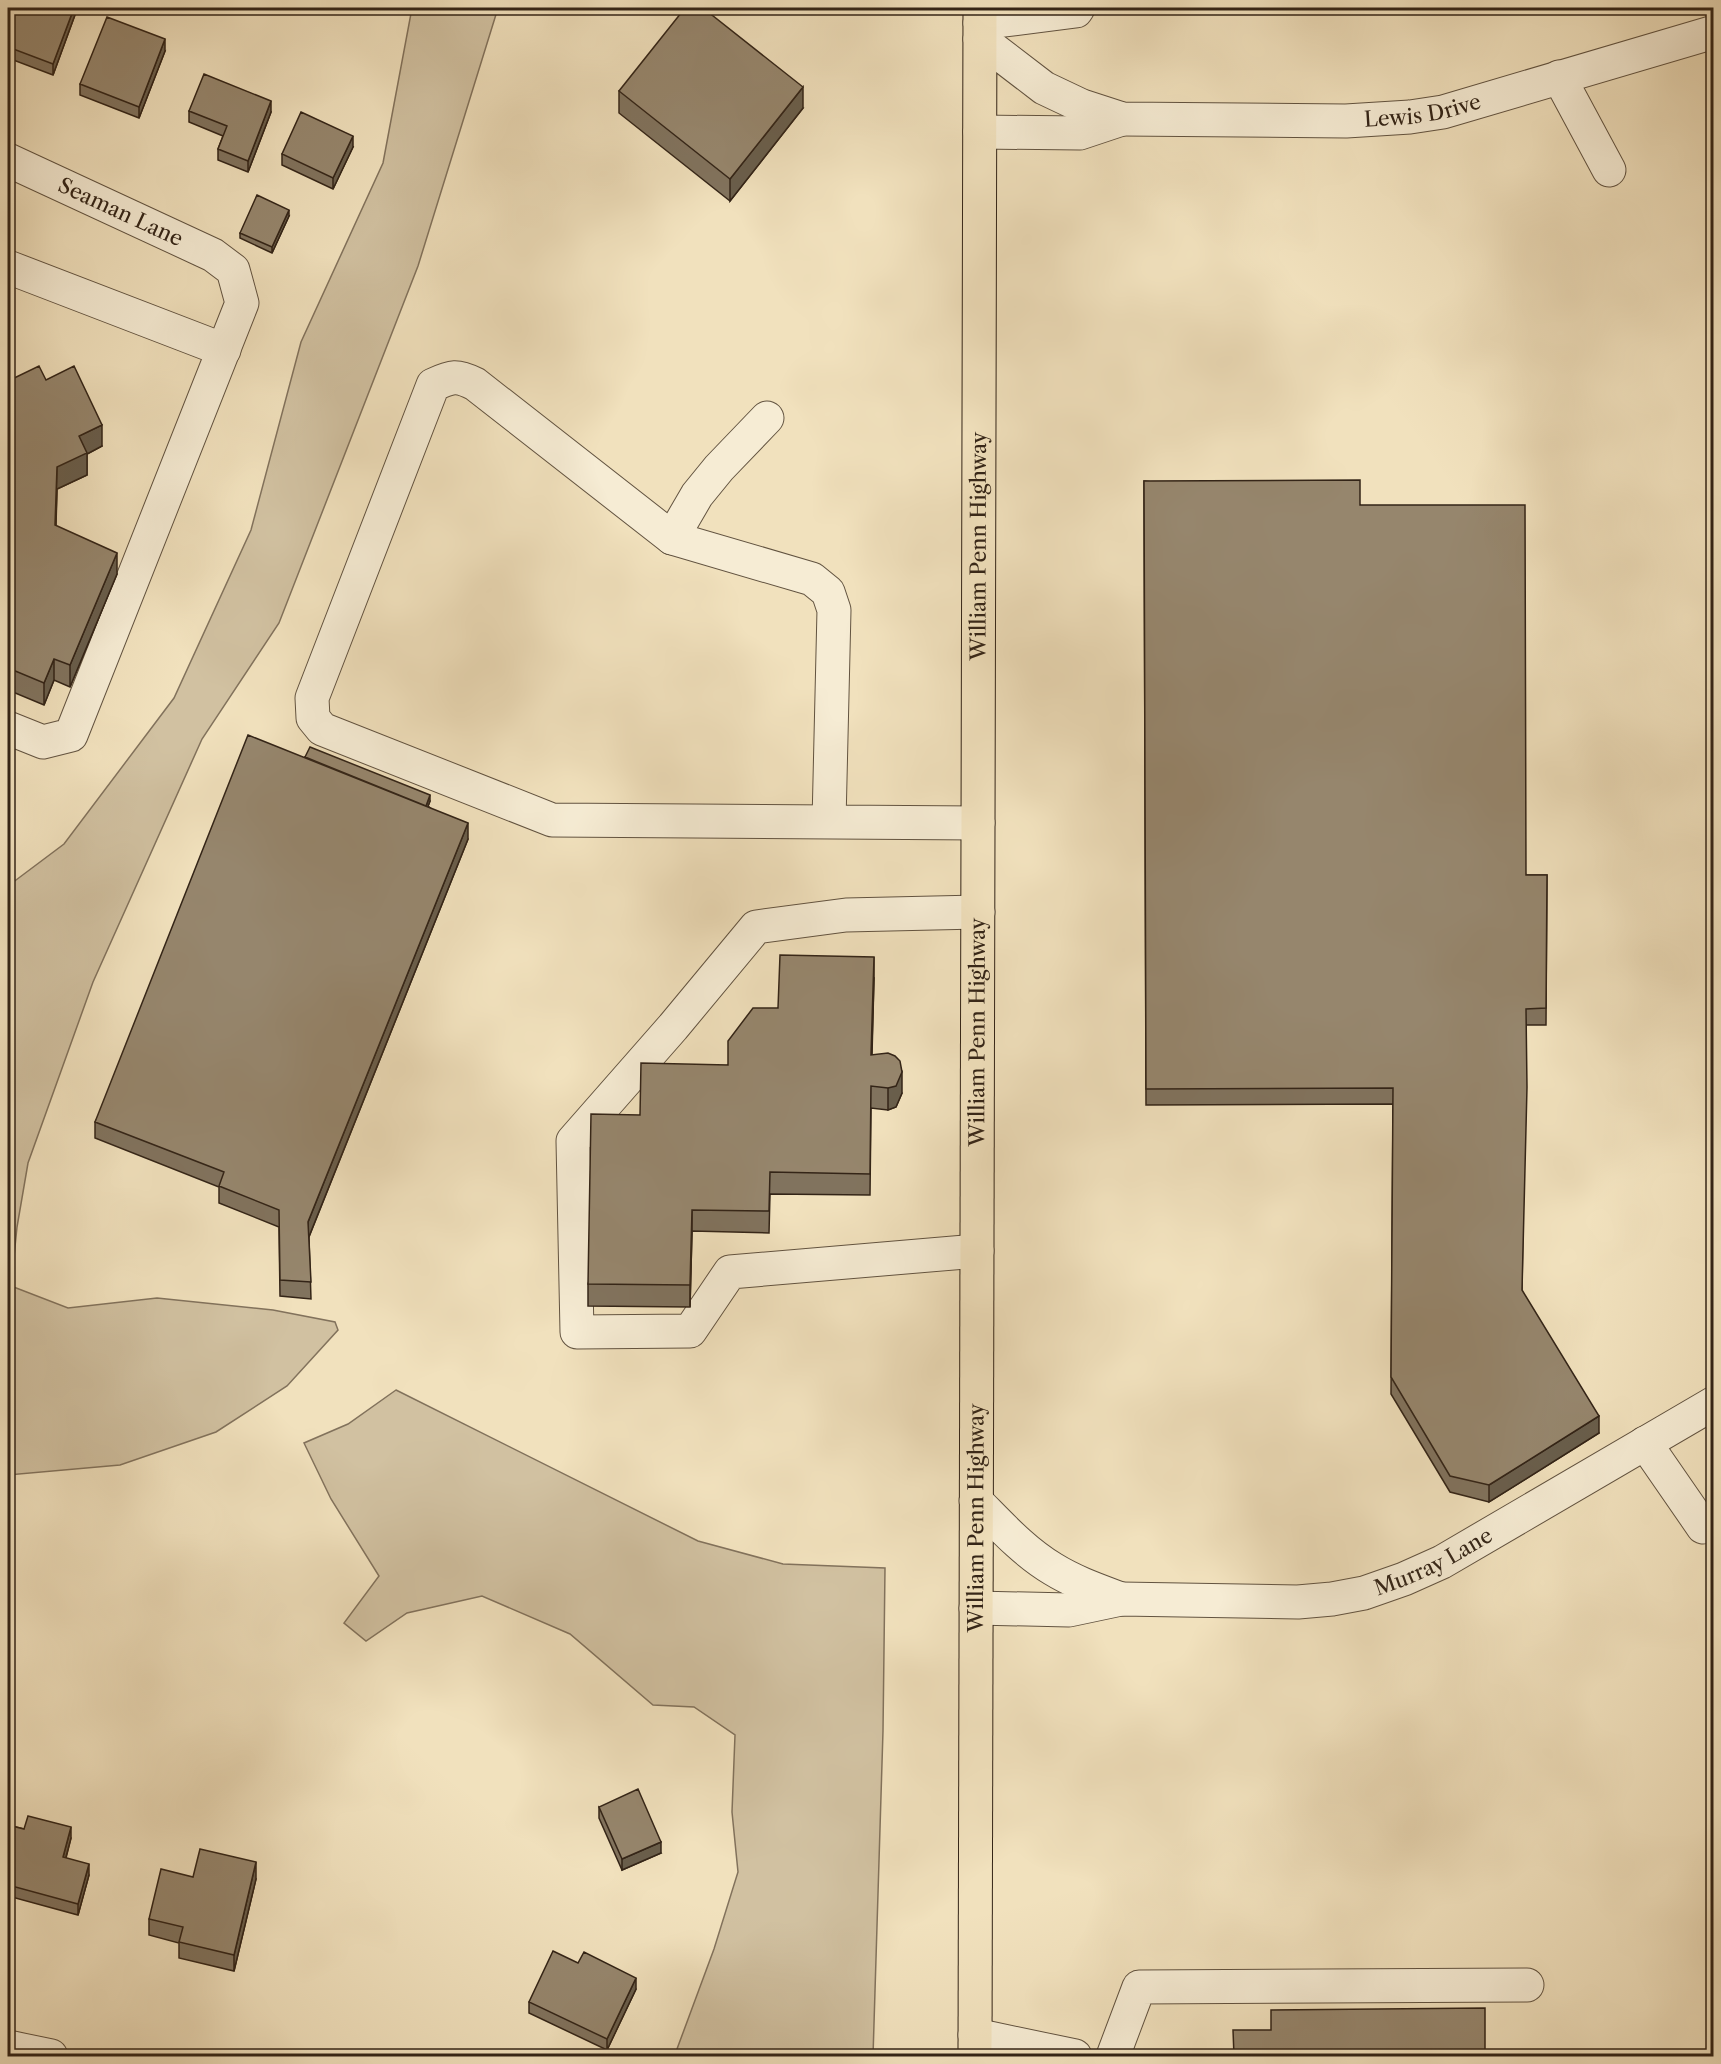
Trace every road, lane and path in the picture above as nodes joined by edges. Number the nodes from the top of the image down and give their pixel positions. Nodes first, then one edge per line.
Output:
1 (1078, 8) edge
2 (980, 23) edge
3 (1713, 32) edge
4 (1559, 77) junction
5 (1122, 119) junction
6 (980, 132) junction
7 (8, 160) edge
8 (1609, 170) dead end
9 (8, 267) edge
10 (224, 350) junction
11 (767, 418) dead end
12 (672, 538) junction
13 (8, 728) edge
14 (829, 822) junction
15 (978, 823) junction
16 (978, 912) junction
17 (977, 1251) junction
18 (1713, 1403) edge
19 (1645, 1443) junction
20 (976, 1501) junction
21 (1703, 1527) dead end
22 (1121, 1599) junction
23 (976, 1608) junction
24 (1527, 1985) dead end
25 (8, 2047) edge
26 (973, 2049) edge
27 (51, 2056) edge
28 (1075, 2056) edge
29 (1113, 2056) edge

1 - 2 street
2 - 5 street, Lewis Drive
2 - 6 highway, William Penn Highway
3 - 4 street, Lewis Drive
4 - 5 street, Lewis Drive
4 - 8 street
5 - 6 street, Lewis Drive
6 - 15 highway, William Penn Highway
7 - 10 street, Seaman Lane
9 - 10 street
10 - 13 street
11 - 12 street
12 - 14 street
12 - 14 street
14 - 15 street
15 - 16 highway, William Penn Highway
16 - 17 highway, William Penn Highway
16 - 17 street
17 - 20 highway, William Penn Highway
18 - 19 street, Murray Lane
19 - 21 street
19 - 22 street, Murray Lane
20 - 22 street, Murray Lane
20 - 23 highway, William Penn Highway
22 - 23 street, Murray Lane
23 - 26 highway, William Penn Highway
24 - 29 street
25 - 27 street
26 - 28 street

